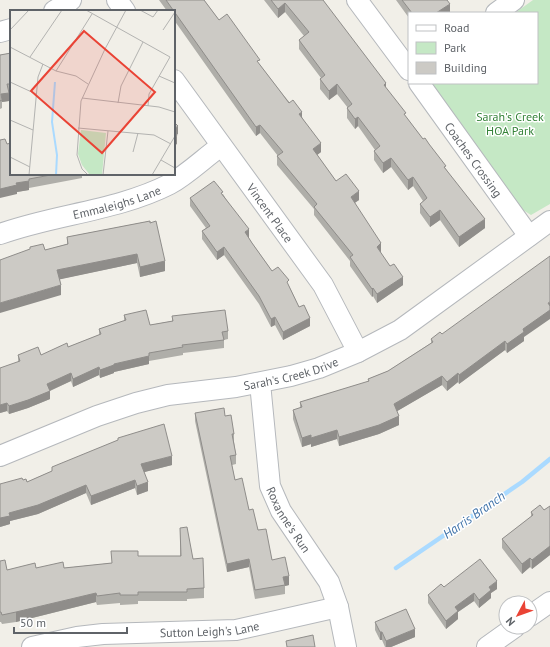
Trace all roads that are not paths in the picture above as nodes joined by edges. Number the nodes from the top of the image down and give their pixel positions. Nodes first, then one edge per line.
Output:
1 (70, 0) edge
2 (117, 0) edge
3 (357, 0) edge
4 (514, 0) edge
5 (55, 10) edge
6 (124, 10) edge
7 (497, 12) edge
8 (10, 29) edge
9 (0, 32) edge
10 (408, 69) edge
11 (175, 81) edge
12 (419, 84) edge
13 (221, 146) junction
14 (550, 221) edge
15 (0, 234) edge
16 (529, 236) junction
17 (358, 352) junction
18 (260, 383) junction
19 (0, 456) edge
20 (338, 607) junction
21 (504, 635) edge
22 (32, 647) edge
23 (346, 647) edge
24 (487, 647) edge

1 - 5 street
2 - 6 street
3 - 10 street
4 - 7 street
8 - 9 street
11 - 13 street, Vincent Place
12 - 16 street, Coaches Crossing
13 - 15 street, Emmaleighs Lane
13 - 17 street, Vincent Place
14 - 16 street, Sarah's Creek Drive
16 - 17 street, Sarah's Creek Drive
17 - 18 street, Sarah's Creek Drive
18 - 19 street, Sarah's Creek Drive
18 - 20 street, Roxanne's Run
20 - 22 street, Sutton Leigh's Lane
20 - 23 street, Roxanne's Run
21 - 24 street

